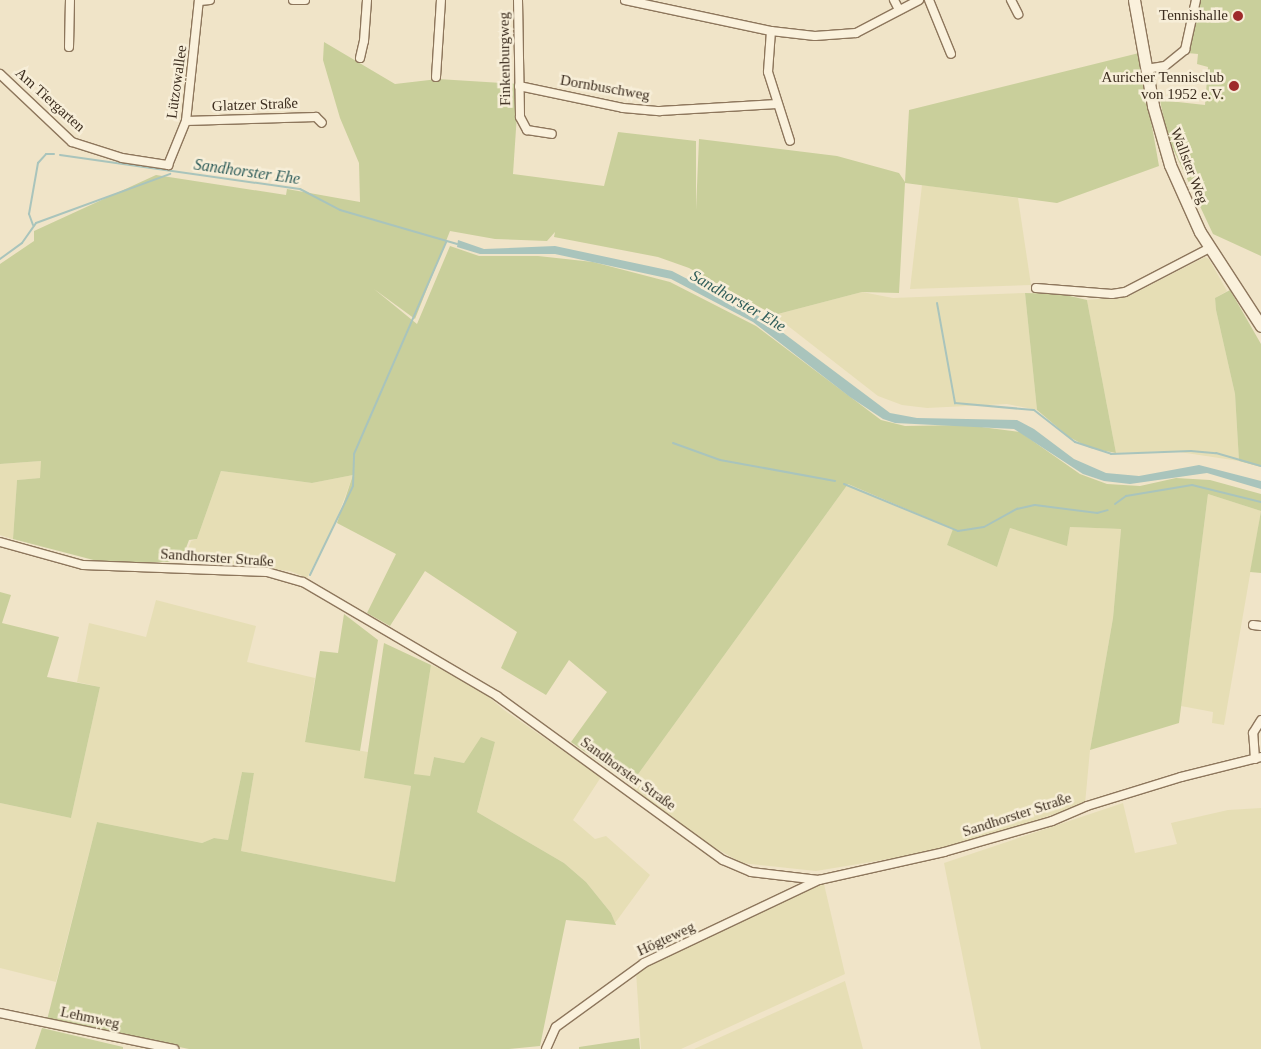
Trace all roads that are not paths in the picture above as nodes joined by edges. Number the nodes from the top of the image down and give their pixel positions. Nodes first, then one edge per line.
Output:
1 (70, 0) edge
2 (210, 0) edge
3 (294, 0) edge
4 (305, 0) edge
5 (366, 0) edge
6 (441, 0) edge
7 (518, 0) edge
8 (625, 0) edge
9 (894, 0) edge
10 (919, 0) edge
11 (929, 0) edge
12 (1011, 0) edge
13 (1134, 0) edge
14 (1196, 0) edge
15 (199, 1) edge
16 (898, 10) junction
17 (1018, 14) dead end
18 (771, 31) junction
19 (69, 47) dead end
20 (951, 54) dead end
21 (360, 58) dead end
22 (1146, 69) junction
23 (0, 74) edge
24 (436, 78) dead end
25 (520, 86) junction
26 (777, 104) junction
27 (186, 121) junction
28 (322, 123) dead end
29 (552, 134) dead end
30 (790, 141) dead end
31 (168, 165) joint
32 (1210, 248) junction
33 (1036, 288) dead end
34 (1259, 318) edge
35 (0, 542) edge
36 (1261, 720) edge
37 (1258, 758) edge
38 (819, 880) junction
39 (0, 1013) edge
40 (174, 1049) edge
41 (546, 1049) edge

1 - 19 street
2 - 15 street
3 - 4 street
5 - 21 street
6 - 24 street
7 - 25 street, Finkenburgweg
8 - 18 street
9 - 16 street
10 - 16 street
11 - 20 street
12 - 17 street
13 - 22 street, Wallster Weg
14 - 22 street
15 - 27 street, Lützowallee
16 - 18 street
18 - 26 street
22 - 32 street, Wallster Weg
23 - 31 street, Am Tiergarten
25 - 26 street, Dornbuschweg
25 - 29 street, Finkenburgweg
26 - 30 street
27 - 28 street, Glatzer Straße
27 - 31 street, Lützowallee
32 - 33 street
32 - 34 street, Wallster Weg
35 - 38 street, Sandhorster Straße
36 - 37 street
37 - 38 street, Sandhorster Straße
38 - 41 street, Högteweg
39 - 40 street, Lehmweg

